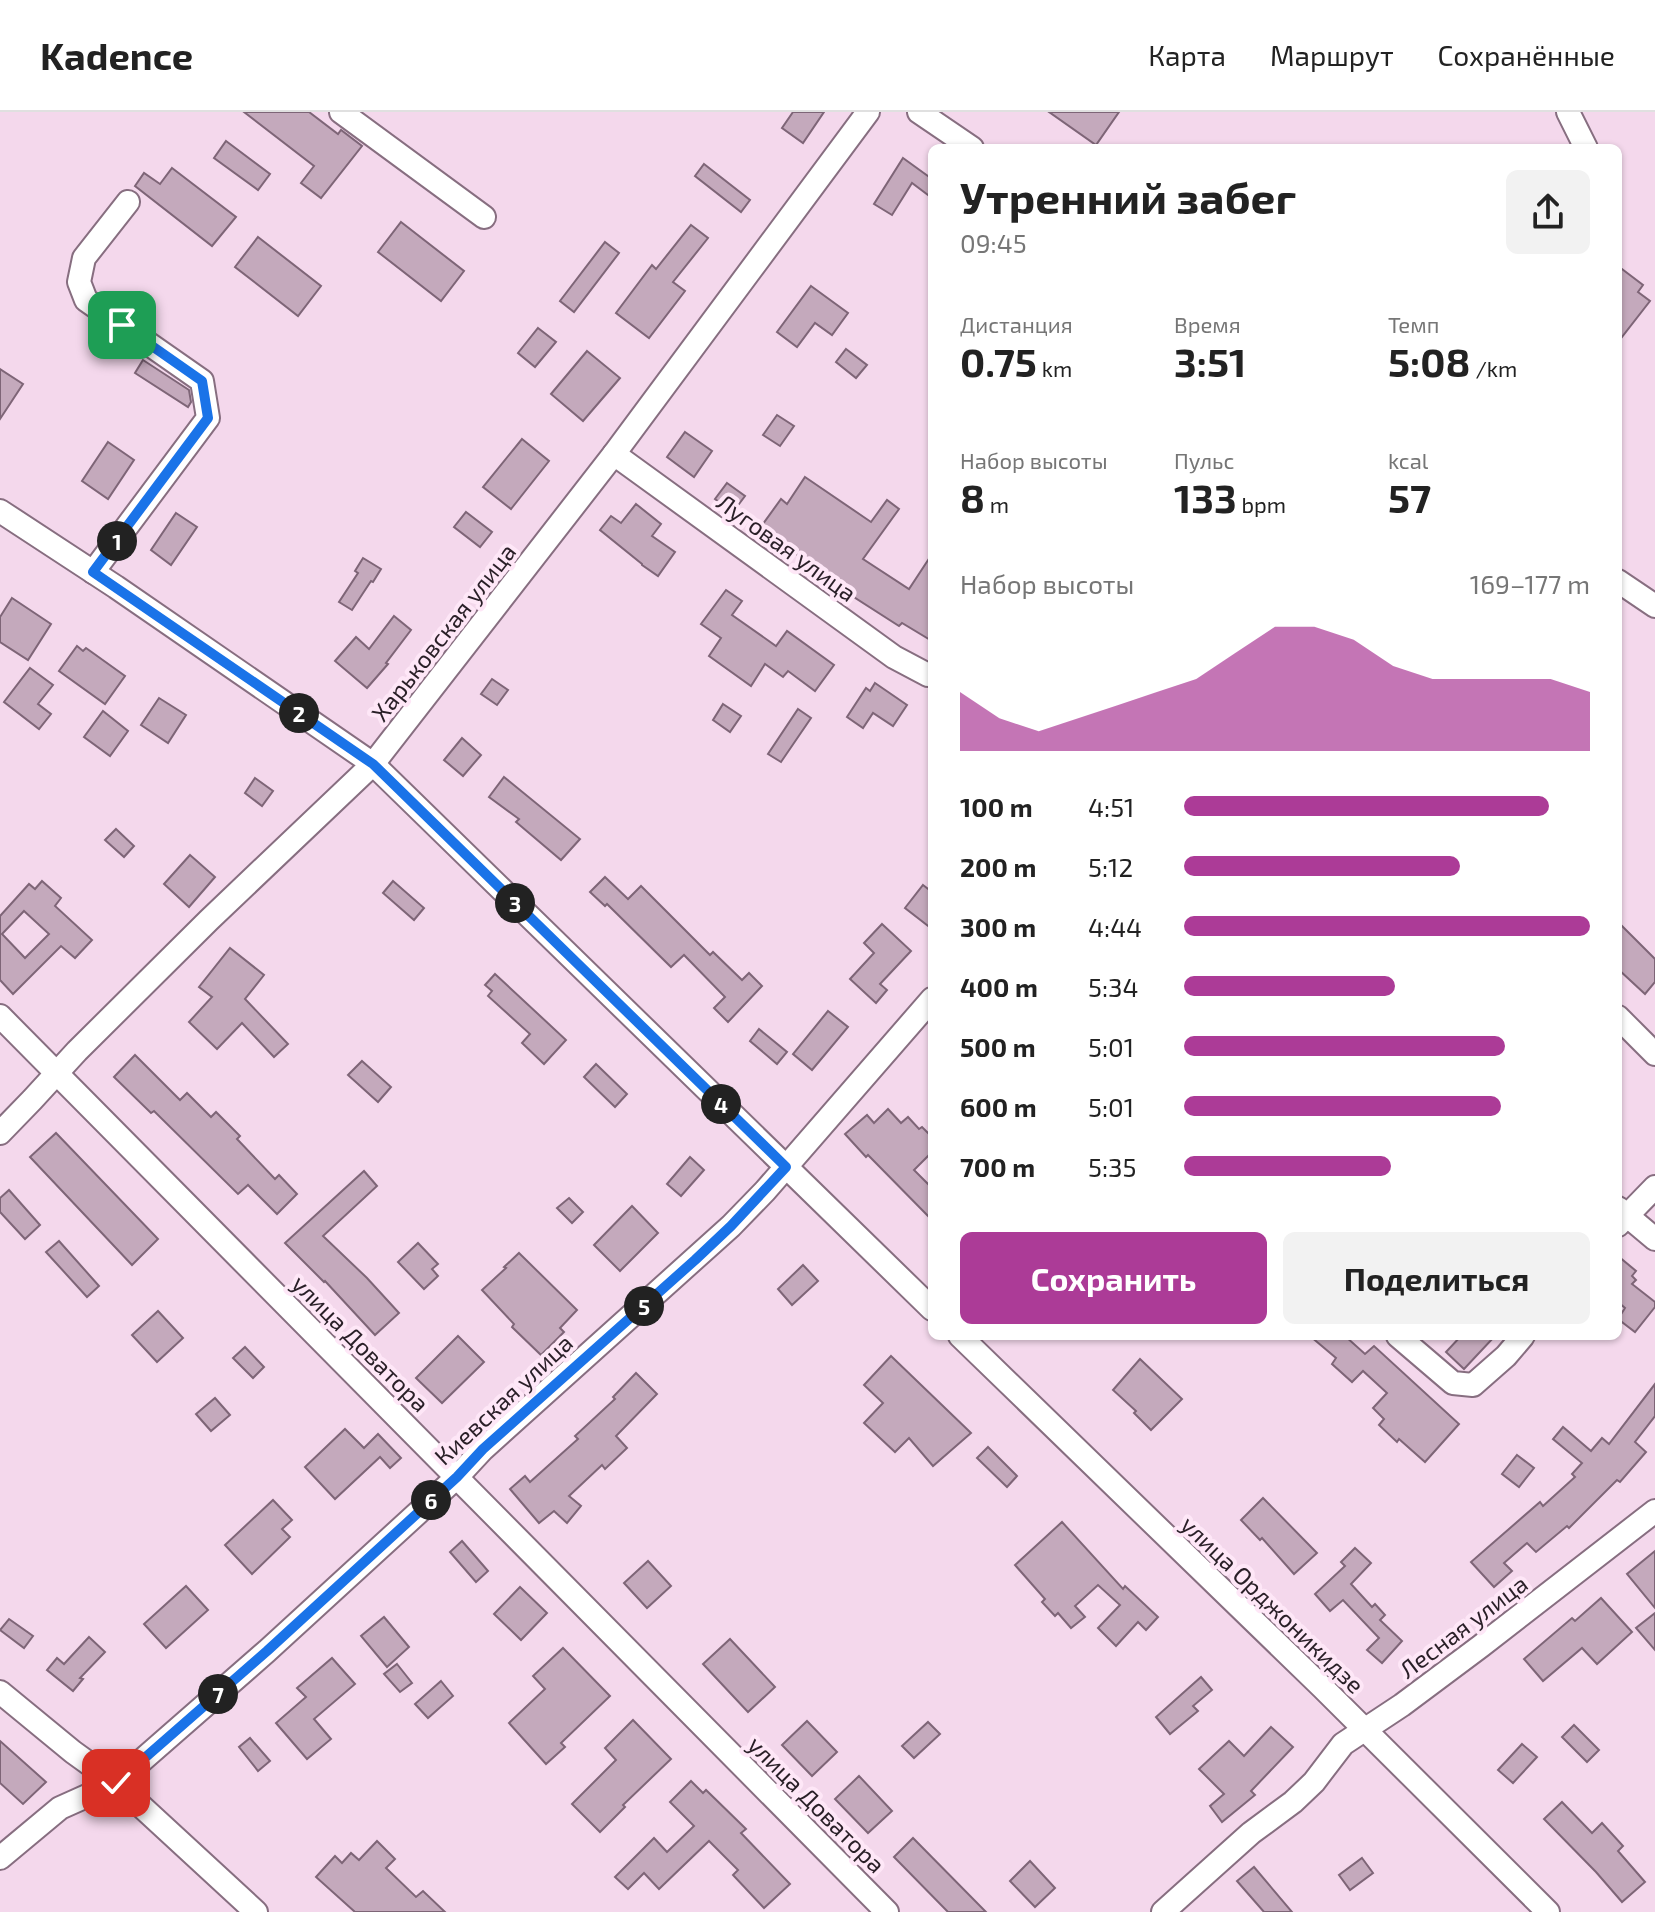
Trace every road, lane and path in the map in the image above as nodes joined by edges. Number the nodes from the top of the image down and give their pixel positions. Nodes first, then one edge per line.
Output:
1 (341, 112) edge
2 (868, 112) edge
3 (919, 112) edge
4 (1568, 112) edge
5 (966, 144) edge
6 (1584, 144) edge
7 (128, 202) dead end
8 (484, 217) dead end
9 (614, 454) junction
10 (0, 511) edge
11 (93, 572) junction
12 (1622, 584) edge
13 (1655, 606) edge
14 (928, 675) edge
15 (373, 764) junction
16 (928, 1004) edge
17 (0, 1016) edge
18 (1622, 1021) edge
19 (1655, 1054) edge
20 (57, 1072) junction
21 (0, 1133) edge
22 (786, 1167) junction
23 (1655, 1187) edge
24 (1622, 1216) edge
25 (1622, 1218) edge
26 (1655, 1239) edge
27 (928, 1305) edge
28 (964, 1340) edge
29 (1403, 1340) edge
30 (1520, 1340) edge
31 (457, 1477) junction
32 (1655, 1511) edge
33 (0, 1692) edge
34 (1365, 1730) junction
35 (116, 1783) junction
36 (0, 1858) edge
37 (256, 1912) edge
38 (887, 1912) edge
39 (1163, 1912) edge
40 (1548, 1912) edge

1 - 8 street
2 - 9 street, Харьковская улица
3 - 5 street
4 - 6 street
7 - 11 street
9 - 14 street, Луговая улица
9 - 15 street, Харьковская улица
10 - 11 street
11 - 15 street
12 - 13 street
15 - 20 street, Харьковская улица
15 - 22 street
16 - 22 street, Киевская улица
17 - 20 street, улица Доватора
18 - 19 street
20 - 21 street, Харьковская улица
20 - 31 street, улица Доватора
22 - 27 street
22 - 31 street, Киевская улица
23 - 24 street
25 - 26 street
28 - 34 street, улица Орджоникидзе
29 - 30 street
31 - 35 street, Киевская улица
31 - 38 street, улица Доватора
32 - 34 street, Лесная улица
33 - 35 street
34 - 39 street, Лесная улица
34 - 40 street, улица Орджоникидзе
35 - 36 street, Киевская улица
35 - 37 street

